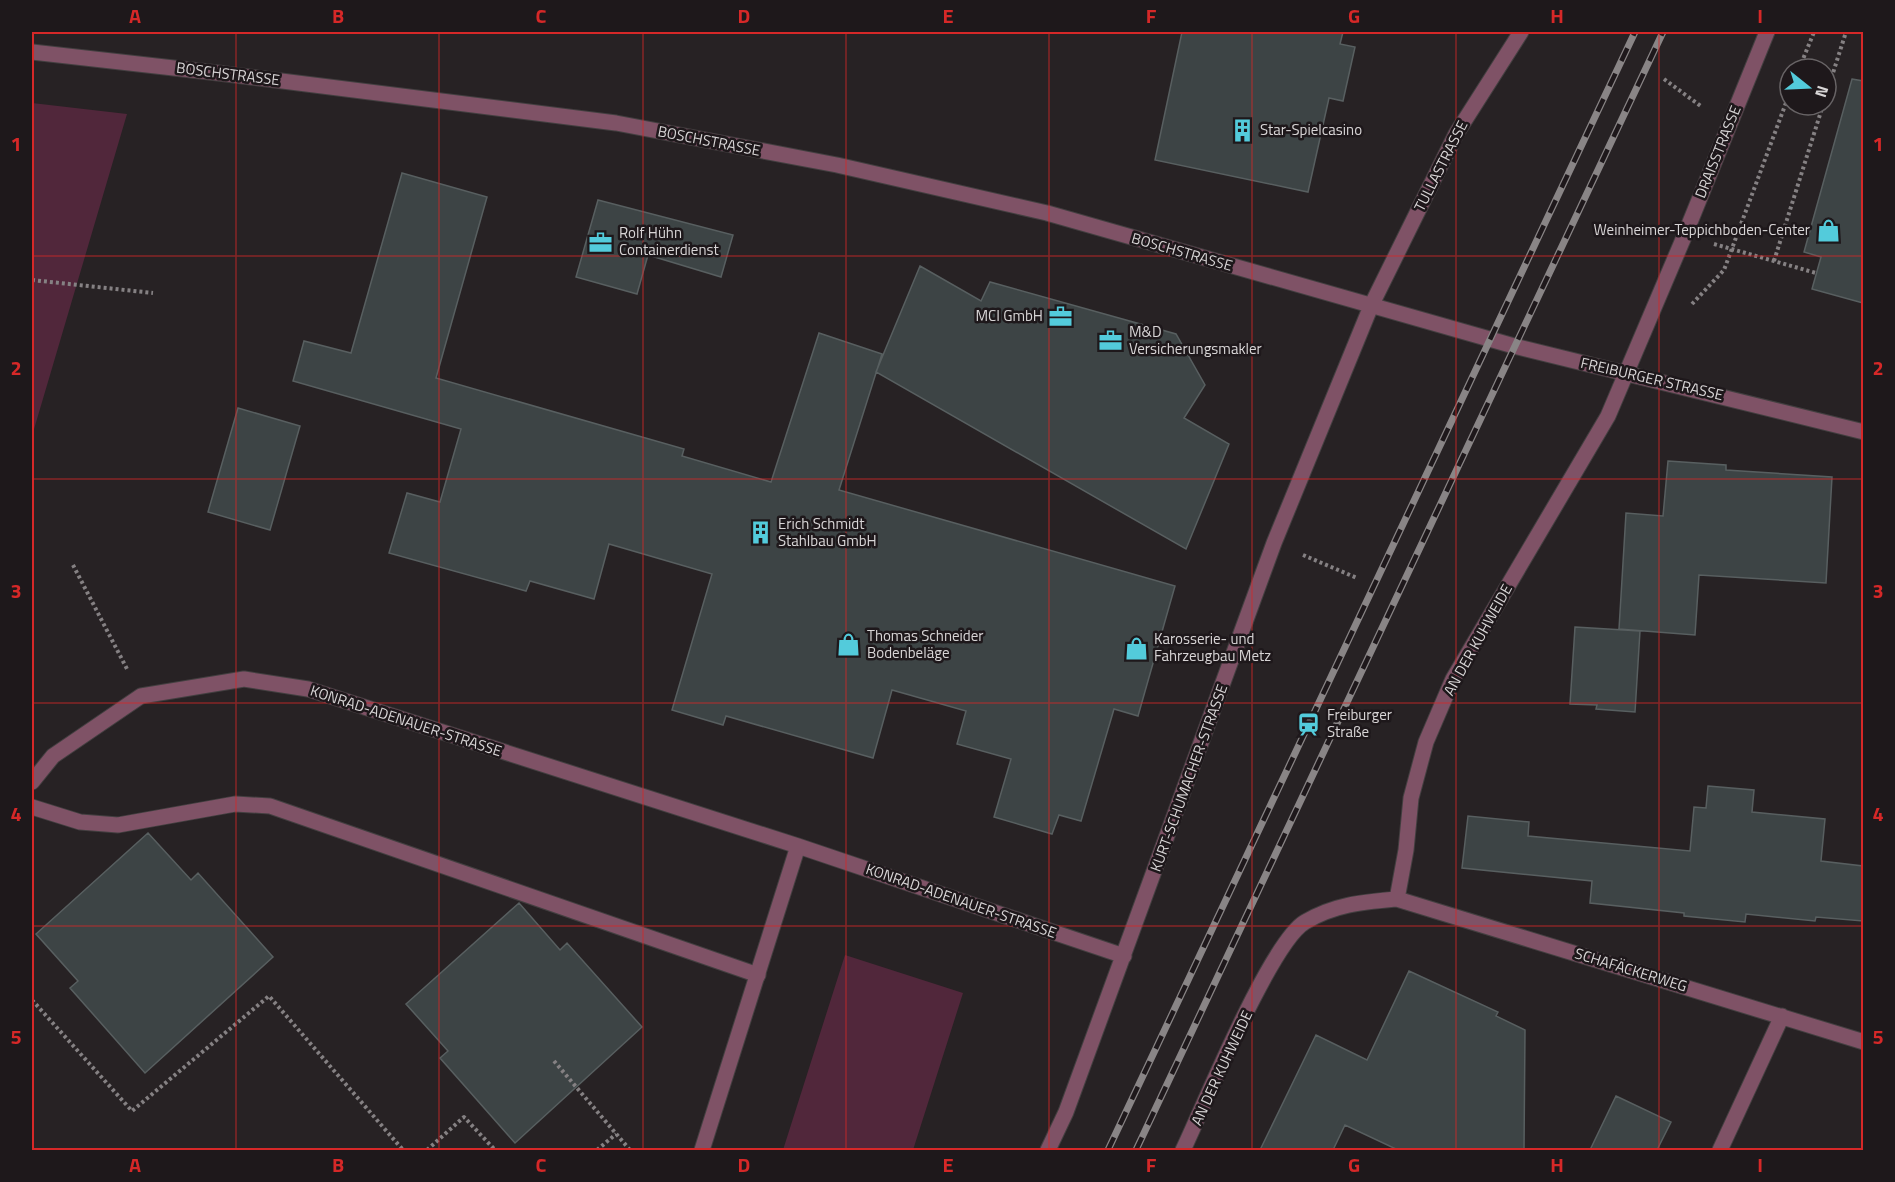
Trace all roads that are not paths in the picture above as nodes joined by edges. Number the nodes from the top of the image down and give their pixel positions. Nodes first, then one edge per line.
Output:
1 (1521, 32) edge
2 (1767, 32) edge
3 (32, 52) edge
4 (1371, 306) junction
5 (1628, 372) junction
6 (1863, 432) edge
7 (32, 782) edge
8 (32, 807) edge
9 (798, 846) junction
10 (1397, 899) junction
11 (1124, 956) junction
12 (758, 975) junction
13 (1782, 1016) junction
14 (1863, 1042) edge
15 (702, 1150) edge
16 (1048, 1150) edge
17 (1183, 1150) edge
18 (1720, 1150) edge

1 - 4 street, TULLASTRASSE
2 - 5 street, DRAISSTRASSE
3 - 4 street, BOSCHSTRASSE
4 - 5 street, FREIBURGER STRASSE
4 - 11 street, KURT-SCHUMACHER-STRASSE
5 - 6 street, FREIBURGER STRASSE
5 - 10 street, AN DER KUHWEIDE
7 - 9 street, KONRAD-ADENAUER-STRASSE
8 - 12 street
9 - 11 street, KONRAD-ADENAUER-STRASSE
9 - 12 street
10 - 13 street, SCHAFÄCKERWEG
10 - 17 street, AN DER KUHWEIDE
11 - 16 street, KURT-SCHUMACHER-STRASSE
12 - 15 street
13 - 14 street, SCHAFÄCKERWEG
13 - 18 street

